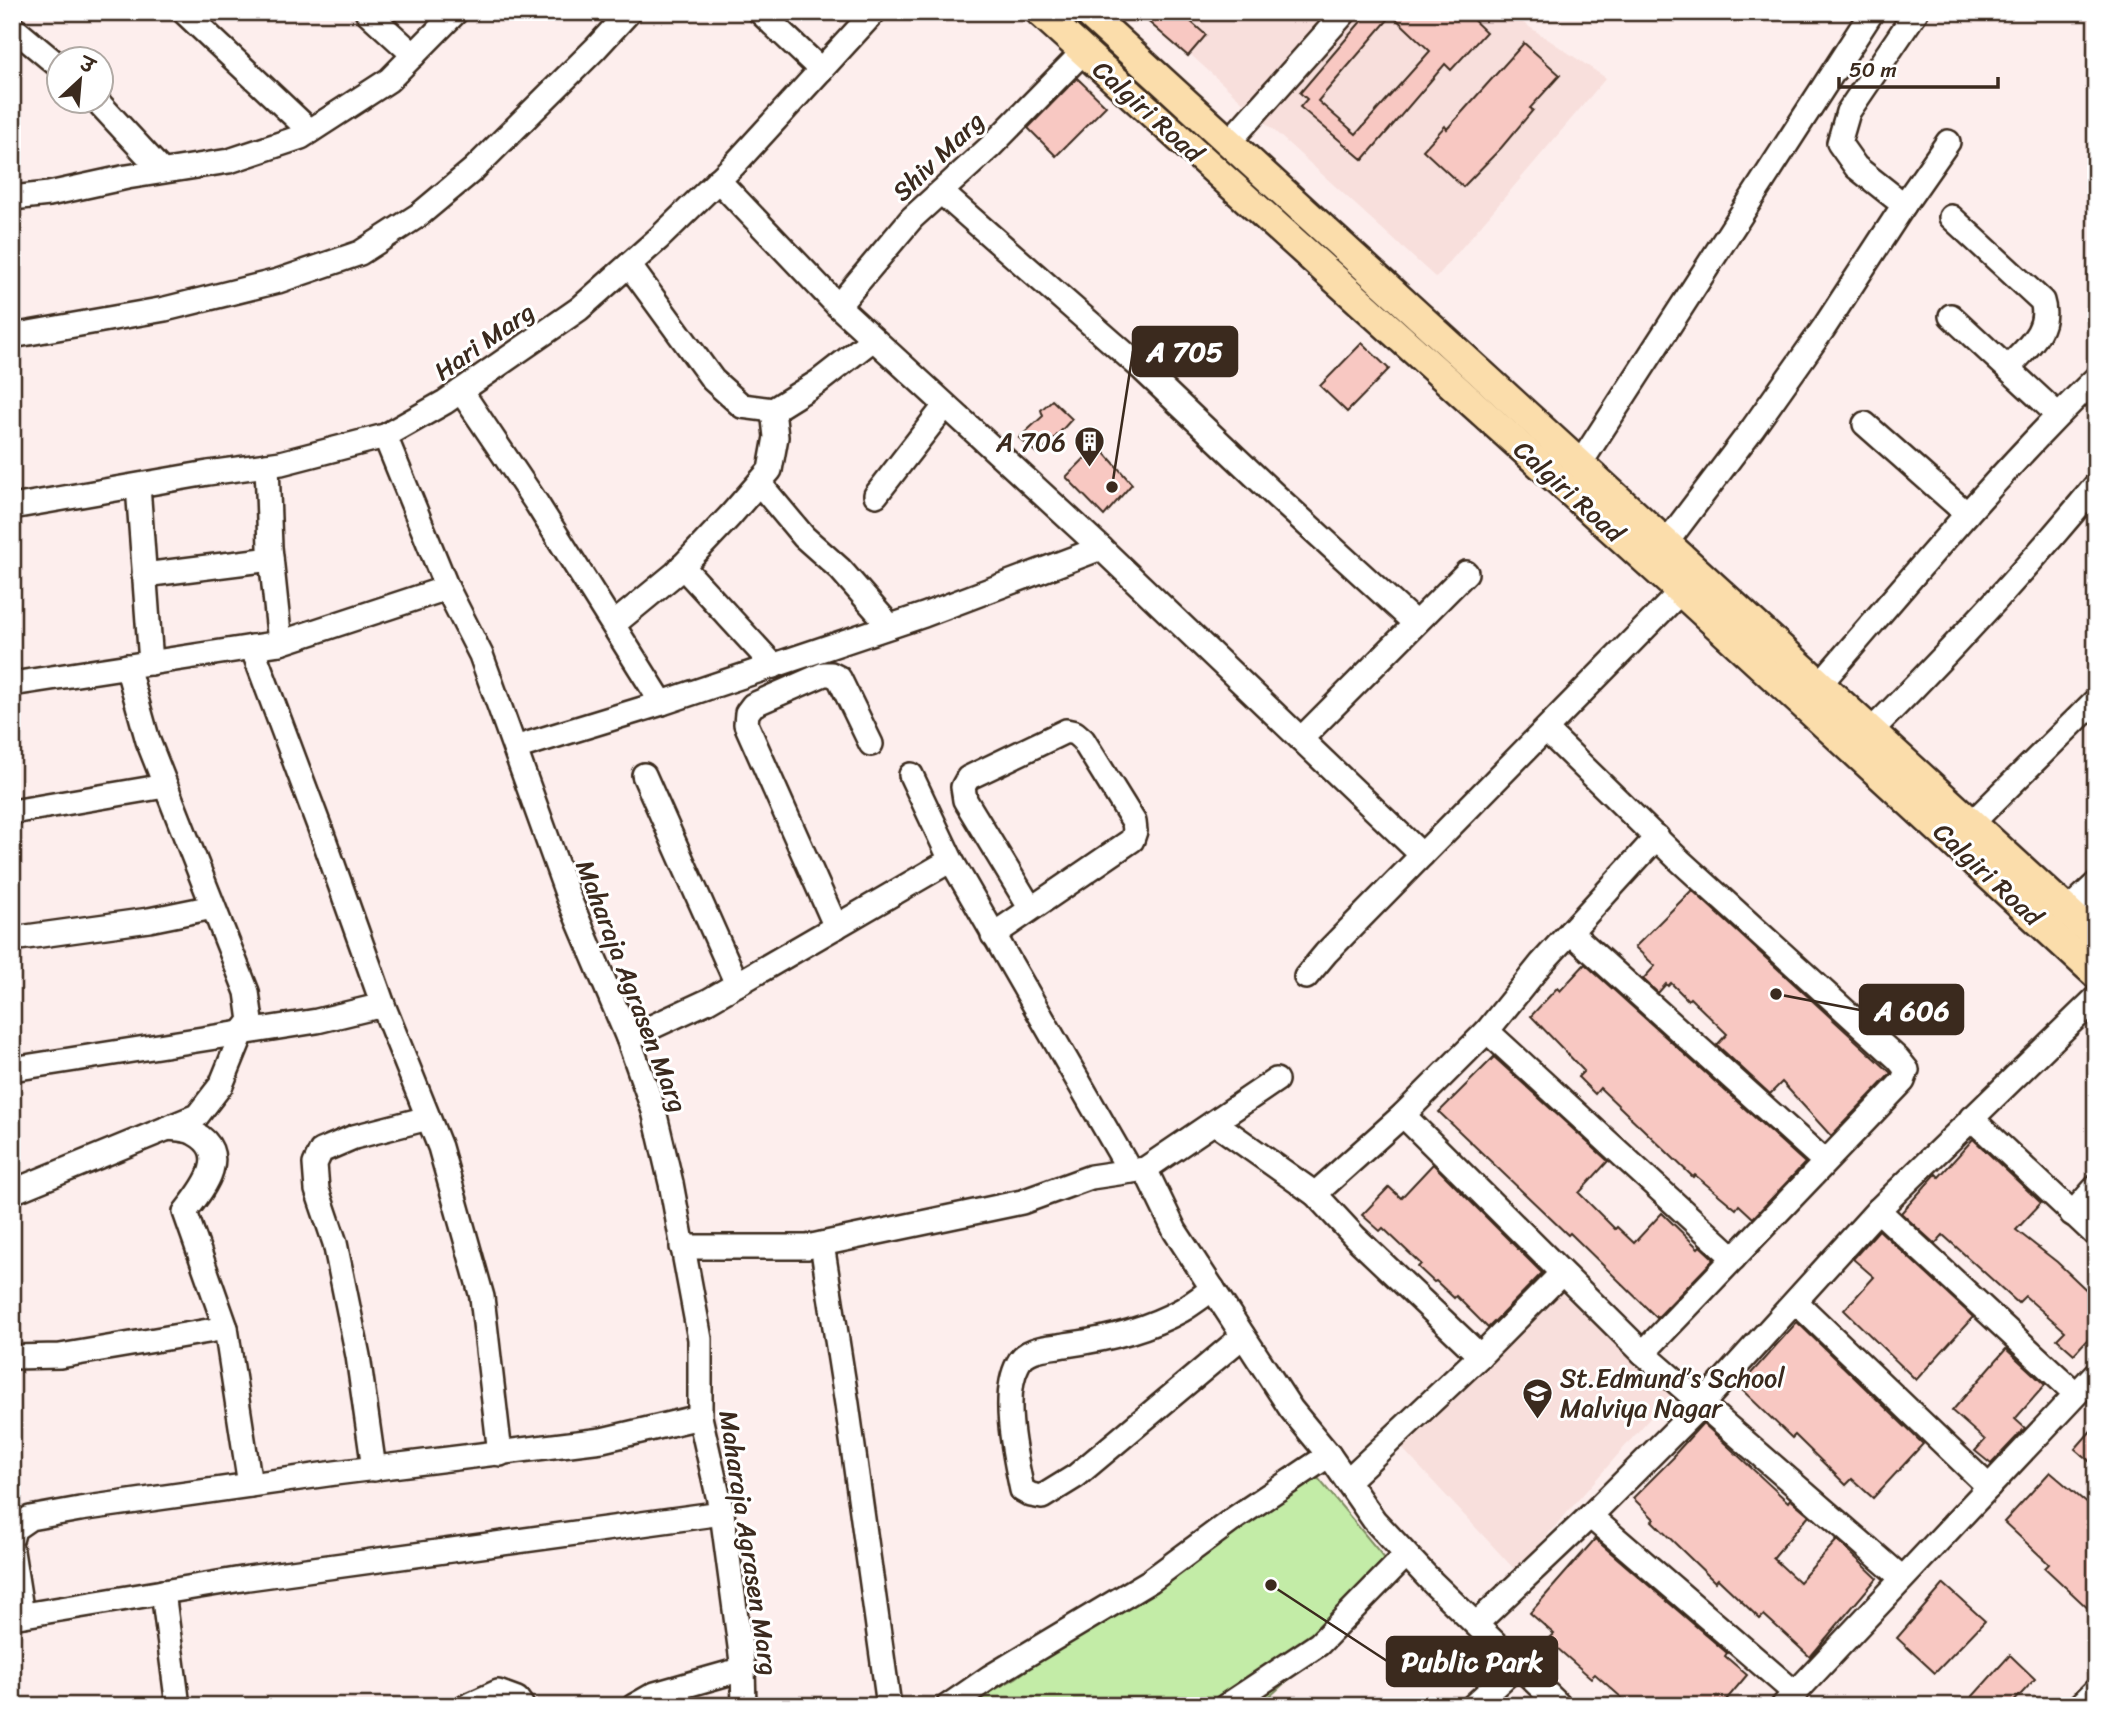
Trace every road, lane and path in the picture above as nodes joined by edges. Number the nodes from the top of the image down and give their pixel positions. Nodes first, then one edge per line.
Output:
1 (184, 12) edge
2 (367, 12) edge
3 (456, 12) edge
4 (629, 12) edge
5 (760, 12) edge
6 (874, 12) edge
7 (1040, 12) edge
8 (1087, 12) edge
9 (1345, 12) edge
10 (1871, 12) edge
11 (1916, 12) edge
12 (12, 27) edge
13 (1083, 52) junction
14 (46, 55) edge
15 (414, 55) junction
16 (821, 70) junction
17 (111, 116) edge
18 (310, 131) junction
19 (1948, 142) dead end
20 (1228, 143) junction
21 (162, 171) junction
22 (718, 180) junction
23 (940, 192) junction
24 (12, 198) edge
25 (1904, 205) junction
26 (1951, 217) dead end
27 (629, 265) junction
28 (838, 306) junction
29 (1951, 316) dead end
30 (12, 336) edge
31 (873, 339) junction
32 (2008, 368) junction
33 (2096, 378) edge
34 (461, 391) junction
35 (945, 406) junction
36 (773, 410) junction
37 (2058, 415) junction
38 (1865, 424) dead end
39 (385, 436) junction
40 (1580, 464) junction
41 (267, 465) junction
42 (759, 483) junction
43 (2096, 485) edge
44 (138, 486) junction
45 (876, 495) dead end
46 (12, 507) edge
47 (2087, 513) edge
48 (1967, 514) junction
49 (1666, 543) junction
50 (1101, 548) junction
51 (271, 559) junction
52 (682, 566) junction
53 (1466, 573) dead end
54 (144, 575) junction
55 (1690, 582) junction
56 (447, 588) junction
57 (1415, 623) junction
58 (614, 624) junction
59 (890, 626) junction
60 (280, 643) junction
61 (252, 647) junction
62 (151, 663) junction
63 (127, 666) junction
64 (774, 666) junction
65 (12, 684) edge
66 (1820, 684) junction
67 (2096, 700) edge
68 (662, 703) junction
69 (1546, 730) junction
70 (1871, 731) junction
71 (1301, 739) junction
72 (871, 744) dead end
73 (515, 748) junction
74 (644, 775) dead end
75 (911, 775) dead end
76 (165, 786) junction
77 (12, 812) edge
78 (1972, 823) junction
79 (1657, 837) junction
80 (1422, 855) junction
81 (951, 860) junction
82 (2096, 884) edge
83 (213, 907) junction
84 (1031, 909) junction
85 (2067, 911) junction
86 (836, 927) junction
87 (1570, 932) junction
88 (993, 935) junction
89 (2096, 937) edge
90 (12, 939) edge
91 (2096, 974) edge
92 (1306, 977) dead end
93 (737, 984) junction
94 (2096, 998) edge
95 (383, 1005) junction
96 (243, 1031) junction
97 (1488, 1031) junction
98 (628, 1038) junction
99 (12, 1069) edge
100 (1276, 1080) dead end
101 (1403, 1115) junction
102 (428, 1118) junction
103 (1970, 1118) junction
104 (1215, 1123) junction
105 (167, 1128) junction
106 (1824, 1161) junction
107 (1137, 1170) junction
108 (2096, 1186) edge
109 (12, 1192) edge
110 (1315, 1194) junction
111 (1878, 1210) junction
112 (2073, 1214) junction
113 (2096, 1236) edge
114 (822, 1244) junction
115 (682, 1247) junction
116 (1734, 1258) junction
117 (1561, 1274) junction
118 (1213, 1289) junction
119 (1796, 1302) junction
120 (226, 1328) junction
121 (1243, 1336) junction
122 (1643, 1353) junction
123 (1480, 1356) junction
124 (12, 1357) edge
125 (2096, 1373) edge
126 (2076, 1394) junction
127 (1701, 1405) junction
128 (700, 1417) junction
129 (500, 1454) junction
130 (1329, 1455) junction
131 (374, 1469) junction
132 (1347, 1481) junction
133 (250, 1485) junction
134 (1989, 1487) junction
135 (722, 1513) junction
136 (1590, 1516) junction
137 (13, 1536) edge
138 (1406, 1555) junction
139 (1902, 1578) junction
140 (163, 1592) junction
141 (17, 1616) edge
142 (1476, 1624) junction
143 (1518, 1665) junction
144 (743, 1669) junction
145 (2096, 1690) edge
146 (1789, 1700) edge
147 (178, 1706) edge
148 (467, 1706) edge
149 (522, 1706) edge
150 (634, 1706) edge
151 (744, 1706) edge
152 (888, 1706) edge
153 (948, 1706) edge
154 (1226, 1706) edge
155 (1473, 1706) edge
156 (1560, 1706) edge
157 (2080, 1706) edge

1 - 18 street
2 - 15 street
3 - 15 street
4 - 30 street
5 - 16 street
6 - 16 street, Hari Marg
7 - 13 main road, Calgiri Road
8 - 20 main road, Calgiri Road
9 - 20 street
10 - 40 street
11 - 25 street
12 - 14 street
13 - 23 street, Shiv Marg
13 - 55 main road, Calgiri Road
15 - 18 street
16 - 22 street, Hari Marg
17 - 21 street
18 - 21 street
19 - 25 street
20 - 40 main road, Calgiri Road
21 - 24 street
22 - 27 street, Hari Marg
22 - 28 street
23 - 28 street, Shiv Marg
23 - 57 street
25 - 49 street
26 - 32 street
27 - 34 street, Hari Marg
27 - 36 street
28 - 31 street
29 - 32 street
31 - 35 street
31 - 36 street
32 - 37 street
33 - 37 street
34 - 39 street, Hari Marg
34 - 58 street
35 - 45 street
35 - 50 street
36 - 42 street
37 - 48 street
38 - 48 street
39 - 41 street, Hari Marg
39 - 56 street, Maharaja Agrasen Marg
40 - 49 main road, Calgiri Road
41 - 44 street, Hari Marg
41 - 51 street
42 - 52 street
42 - 59 street
43 - 47 street
44 - 46 street, Hari Marg
44 - 54 street
47 - 70 street
48 - 66 street
49 - 55 main road, Calgiri Road
50 - 59 street
50 - 71 street
51 - 54 street
51 - 60 street
52 - 58 street
52 - 64 street
53 - 57 street
54 - 62 street
55 - 66 main road, Calgiri Road
55 - 69 street
55 - 91 main road, Calgiri Road
56 - 60 street
56 - 73 street, Maharaja Agrasen Marg
57 - 71 street
58 - 68 street
59 - 64 street
60 - 61 street
61 - 62 street
61 - 95 street
62 - 63 street
63 - 65 street
63 - 76 street
64 - 68 street
66 - 70 main road, Calgiri Road
67 - 78 street
68 - 73 street
69 - 79 street
69 - 80 street
70 - 78 main road, Calgiri Road
71 - 80 street
72 - 86 street
73 - 98 street, Maharaja Agrasen Marg
74 - 93 street
75 - 81 street
76 - 77 street
76 - 83 street
78 - 85 main road, Calgiri Road
79 - 87 street
79 - 106 street
80 - 92 street
81 - 86 street
81 - 88 street
82 - 85 street
83 - 90 street
83 - 96 street
84 - 84 street
84 - 88 street
85 - 89 main road, Calgiri Road
86 - 93 street
87 - 97 street
87 - 106 street
88 - 107 street
93 - 98 street
94 - 103 street
95 - 96 street
95 - 102 street
96 - 99 street
96 - 105 street
97 - 101 street
97 - 116 street
98 - 115 street, Maharaja Agrasen Marg
100 - 104 street
101 - 110 street
101 - 117 street
102 - 129 street
102 - 131 street
103 - 111 street
103 - 112 street
104 - 107 street
104 - 110 street
105 - 109 street
105 - 120 street
106 - 116 street
107 - 114 street
107 - 118 street
108 - 112 street
110 - 123 street
111 - 119 street
111 - 126 street
112 - 113 street
114 - 115 street
114 - 152 street
115 - 128 street, Maharaja Agrasen Marg
116 - 122 street
117 - 122 street
117 - 123 street
118 - 121 street
118 - 121 street
119 - 127 street
119 - 134 street
120 - 124 street
120 - 133 street
121 - 130 street
122 - 127 street
123 - 132 street
125 - 126 street
126 - 134 street
127 - 136 street
127 - 139 street
128 - 129 street
128 - 135 street, Maharaja Agrasen Marg
129 - 131 street
130 - 132 street
130 - 153 street
131 - 133 street
132 - 138 street
133 - 137 street
134 - 139 street
135 - 140 street
135 - 144 street, Maharaja Agrasen Marg
136 - 142 street
136 - 146 street
137 - 141 street
138 - 142 street
138 - 154 street
139 - 146 street
140 - 141 street
140 - 147 street
142 - 143 street
143 - 155 street
143 - 156 street
144 - 150 street
144 - 151 street, Maharaja Agrasen Marg
145 - 157 street
148 - 149 street

